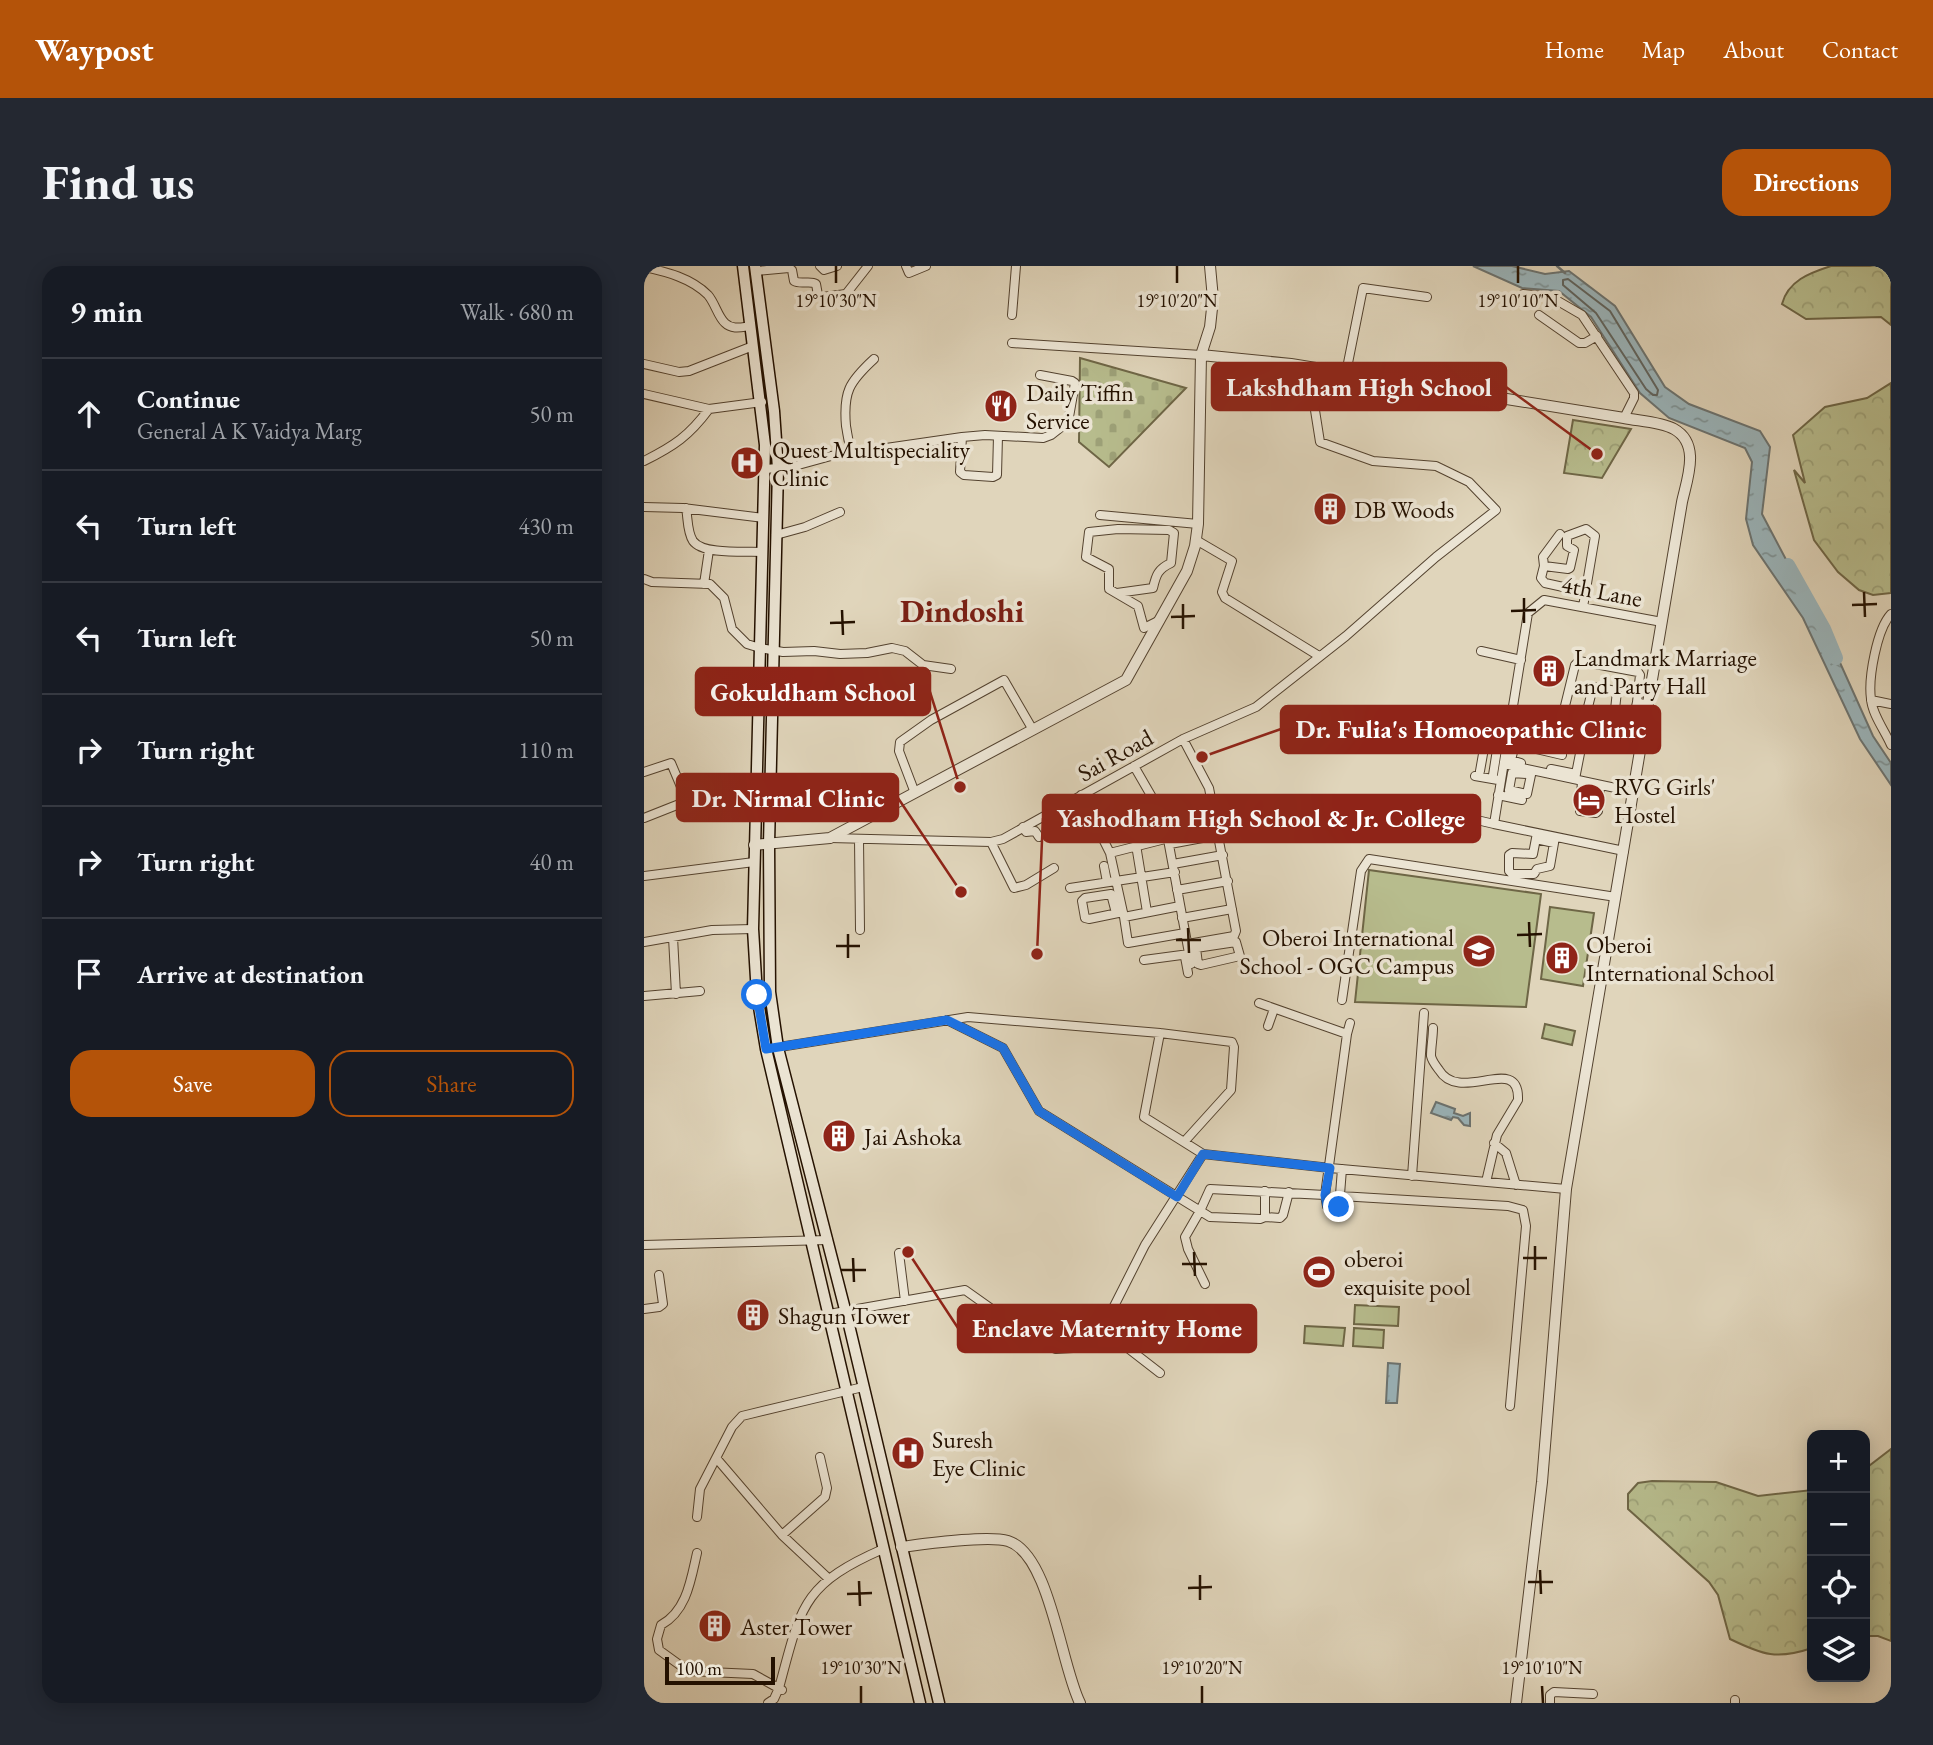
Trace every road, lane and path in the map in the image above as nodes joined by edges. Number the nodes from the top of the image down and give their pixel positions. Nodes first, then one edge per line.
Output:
1 (743, 266) edge
2 (821, 266) edge
3 (837, 266) edge
4 (868, 266) edge
5 (906, 266) edge
6 (926, 266) edge
7 (1016, 266) edge
8 (1210, 266) edge
9 (644, 267) edge
10 (771, 268) edge
11 (755, 269) edge
12 (1427, 297) dead end
13 (1519, 302) dead end
14 (1012, 315) dead end
15 (1539, 315) dead end
16 (751, 326) junction
17 (1597, 336) junction
18 (1012, 344) dead end
19 (752, 346) junction
20 (1201, 355) junction
21 (874, 359) dead end
22 (644, 364) edge
23 (1315, 368) junction
24 (1346, 373) junction
25 (1040, 375) dead end
26 (644, 394) edge
27 (762, 402) junction
28 (709, 409) junction
29 (1625, 418) junction
30 (998, 436) junction
31 (962, 437) junction
32 (853, 453) junction
33 (644, 461) edge
34 (765, 469) junction
35 (778, 469) junction
36 (644, 508) edge
37 (686, 508) junction
38 (841, 512) dead end
39 (1100, 516) dead end
40 (764, 519) junction
41 (1198, 524) junction
42 (1560, 534) dead end
43 (776, 535) junction
44 (1196, 540) junction
45 (709, 550) junction
46 (763, 552) junction
47 (1544, 566) junction
48 (644, 579) edge
49 (704, 584) junction
50 (1586, 592) junction
51 (1117, 593) junction
52 (1583, 607) junction
53 (1891, 614) edge
54 (1160, 620) junction
55 (1662, 622) junction
56 (760, 648) junction
57 (775, 651) junction
58 (1481, 651) dead end
59 (1319, 656) junction
60 (1521, 660) junction
61 (951, 669) dead end
62 (1871, 700) junction
63 (1637, 702) junction
64 (1891, 704) edge
65 (1648, 705) junction
66 (1513, 710) junction
67 (1586, 715) junction
68 (1615, 719) junction
69 (1033, 730) junction
70 (1643, 736) junction
71 (1504, 738) junction
72 (1182, 739) junction
73 (1564, 744) junction
74 (1891, 745) edge
75 (1581, 747) junction
76 (1562, 755) junction
77 (1504, 764) junction
78 (1134, 766) junction
79 (1559, 770) junction
80 (644, 772) edge
81 (1497, 778) junction
82 (1578, 778) junction
83 (1600, 785) junction
84 (757, 789) junction
85 (1634, 792) junction
86 (915, 793) junction
87 (1081, 795) junction
88 (1498, 795) junction
89 (1522, 800) dead end
90 (687, 802) junction
91 (1465, 803) dead end
92 (644, 818) edge
93 (1493, 824) junction
94 (1217, 826) junction
95 (1023, 832) junction
96 (1213, 836) dead end
97 (1537, 836) junction
98 (1039, 837) dead end
99 (830, 838) junction
100 (859, 839) junction
101 (1169, 839) junction
102 (991, 842) junction
103 (769, 844) junction
104 (754, 845) junction
105 (1136, 845) junction
106 (1624, 851) junction
107 (1110, 853) junction
108 (1223, 855) junction
109 (754, 862) junction
110 (1104, 866) dead end
111 (1054, 867) dead end
112 (1174, 868) junction
113 (644, 876) edge
114 (1142, 877) junction
115 (1228, 881) junction
116 (1112, 882) junction
117 (1070, 888) dead end
118 (1177, 890) junction
119 (1616, 897) junction
120 (1178, 906) junction
121 (1232, 909) junction
122 (1147, 912) junction
123 (1121, 914) junction
124 (1180, 921) junction
125 (752, 929) junction
126 (860, 930) dead end
127 (1183, 934) junction
128 (673, 937) junction
129 (644, 942) edge
130 (1188, 949) junction
131 (1144, 961) dead end
132 (1189, 968) dead end
133 (700, 991) dead end
134 (676, 994) junction
135 (644, 996) edge
136 (1342, 1000) dead end
137 (1259, 1003) dead end
138 (1274, 1009) junction
139 (1424, 1013) dead end
140 (947, 1020) junction
141 (1350, 1023) dead end
142 (1268, 1026) dead end
143 (1433, 1028) dead end
144 (1160, 1033) junction
145 (1346, 1034) junction
146 (778, 1048) junction
147 (766, 1049) junction
148 (1184, 1142) junction
149 (1494, 1143) junction
150 (1203, 1154) junction
151 (1330, 1168) junction
152 (1342, 1169) junction
153 (1412, 1175) junction
154 (1486, 1182) junction
155 (1516, 1185) junction
156 (1566, 1189) junction
157 (1265, 1191) junction
158 (1289, 1192) junction
159 (1325, 1195) junction
160 (1340, 1196) junction
161 (1177, 1197) junction
162 (1200, 1211) junction
163 (1265, 1217) junction
164 (828, 1240) junction
165 (812, 1242) junction
166 (644, 1245) edge
167 (899, 1253) dead end
168 (659, 1275) dead end
169 (1205, 1284) dead end
170 (905, 1301) junction
171 (644, 1309) edge
172 (846, 1311) junction
173 (829, 1314) junction
174 (1102, 1328) junction
175 (1160, 1373) dead end
176 (863, 1387) junction
177 (848, 1390) junction
178 (1510, 1406) dead end
179 (820, 1457) dead end
180 (717, 1459) junction
181 (697, 1517) dead end
182 (782, 1535) junction
183 (901, 1547) junction
184 (884, 1552) junction
185 (697, 1553) dead end
186 (830, 1580) junction
187 (781, 1689) junction
188 (1593, 1694) dead end
189 (768, 1703) edge
190 (775, 1703) edge
191 (920, 1703) edge
192 (939, 1703) edge
193 (1080, 1703) edge
194 (1516, 1703) edge
195 (1550, 1703) edge

1 - 16 main road
2 - 3 street
4 - 10 street
5 - 6 street
7 - 14 street
8 - 20 street
9 - 16 street
10 - 11 street
11 - 35 main road
12 - 24 street
13 - 17 street
15 - 17 street
16 - 19 main road
17 - 29 street
18 - 20 street
19 - 22 street
19 - 27 main road
20 - 23 street
20 - 41 street
21 - 32 street
23 - 24 street
23 - 59 street, Sai Road
24 - 29 street
25 - 30 street
26 - 28 street
27 - 28 street
27 - 34 main road
28 - 33 street
29 - 55 street
30 - 31 street
30 - 31 street
31 - 32 street
32 - 35 street
34 - 35 street
34 - 40 main road
35 - 43 main road
36 - 37 street
37 - 40 street
37 - 45 street
38 - 43 street
39 - 41 street
40 - 46 main road
41 - 44 street
42 - 47 street
43 - 57 main road
44 - 54 street
44 - 59 street
45 - 46 street
45 - 49 street
46 - 56 main road
47 - 50 street
47 - 50 street
48 - 49 street
49 - 56 street
50 - 52 street
51 - 51 street
51 - 54 street
52 - 55 street, 4th Lane
52 - 60 street, 4th Lane
53 - 62 street
54 - 69 street
55 - 65 street
56 - 57 street
56 - 84 main road
57 - 61 street
57 - 103 main road
58 - 60 street
59 - 72 street, Sai Road
60 - 66 street
62 - 64 street
62 - 74 street
63 - 65 street
63 - 67 street
63 - 68 street
65 - 70 street
66 - 70 street
66 - 71 street
67 - 68 street
67 - 68 street
69 - 86 street
69 - 86 street
70 - 85 street
71 - 77 street
71 - 81 street
71 - 81 street
72 - 78 street, Sai Road
72 - 94 street
73 - 75 street
73 - 75 street
73 - 76 street
75 - 82 street
76 - 79 street
76 - 79 street
77 - 81 street
77 - 82 street
78 - 87 street, Sai Road
78 - 101 street
79 - 82 street
80 - 90 street
81 - 88 street
82 - 83 street
82 - 83 street
83 - 85 street
84 - 90 street
84 - 104 main road
85 - 106 street
86 - 99 street
87 - 95 street, Sai Road
87 - 107 street
88 - 89 street
88 - 93 street
90 - 92 street
91 - 93 street
93 - 97 street
94 - 101 street
94 - 108 street
95 - 98 street
95 - 102 street, Sai Road
96 - 101 street
97 - 97 street
97 - 106 street
99 - 100 street, Sai Road
99 - 103 street
100 - 102 street, Sai Road
100 - 126 street
101 - 105 street
101 - 112 street
102 - 111 street
103 - 104 street
103 - 146 main road
104 - 109 main road
105 - 107 street
105 - 114 street
106 - 119 street
107 - 116 street
108 - 112 street
108 - 115 street
109 - 113 street
109 - 125 main road
110 - 116 street
112 - 114 street
112 - 118 street
114 - 116 street
114 - 122 street
115 - 118 street
115 - 121 street
116 - 117 street
116 - 123 street
118 - 120 street
119 - 136 street
119 - 156 street
120 - 122 street
120 - 124 street
121 - 124 street
121 - 130 street
122 - 123 street
123 - 123 street
123 - 127 street
124 - 127 street
125 - 128 street
125 - 147 main road
127 - 130 street
128 - 129 street
128 - 134 street
130 - 130 street
130 - 131 street
130 - 132 street
133 - 134 street
134 - 135 street
137 - 138 street
138 - 142 street
138 - 145 street
139 - 153 street
140 - 144 street
140 - 146 street
140 - 161 street
141 - 145 street
143 - 149 street
144 - 148 street
144 - 148 street
145 - 151 street
146 - 147 street
146 - 164 main road
147 - 165 main road
148 - 150 street
149 - 154 street
149 - 155 street
150 - 151 street
150 - 161 street
151 - 152 street
151 - 159 street
152 - 153 street
152 - 160 street
153 - 154 street
154 - 155 street
155 - 156 street
156 - 194 street
157 - 158 street
157 - 162 street
157 - 163 street
158 - 159 street
158 - 163 street
159 - 160 street
160 - 178 street
161 - 162 street
161 - 174 street
162 - 163 street
162 - 169 street
164 - 165 street
164 - 172 main road
165 - 166 street
165 - 173 main road
167 - 170 street
168 - 171 street
170 - 172 street
170 - 174 street
172 - 173 street
172 - 176 main road
173 - 177 main road
174 - 175 street
176 - 177 street
176 - 183 main road
177 - 180 street
177 - 184 main road
179 - 182 street
180 - 181 street
180 - 182 street
182 - 186 street
183 - 192 main road
183 - 193 street
184 - 186 street
184 - 191 main road
185 - 187 street
186 - 187 street
187 - 189 street
187 - 190 street
188 - 195 street

